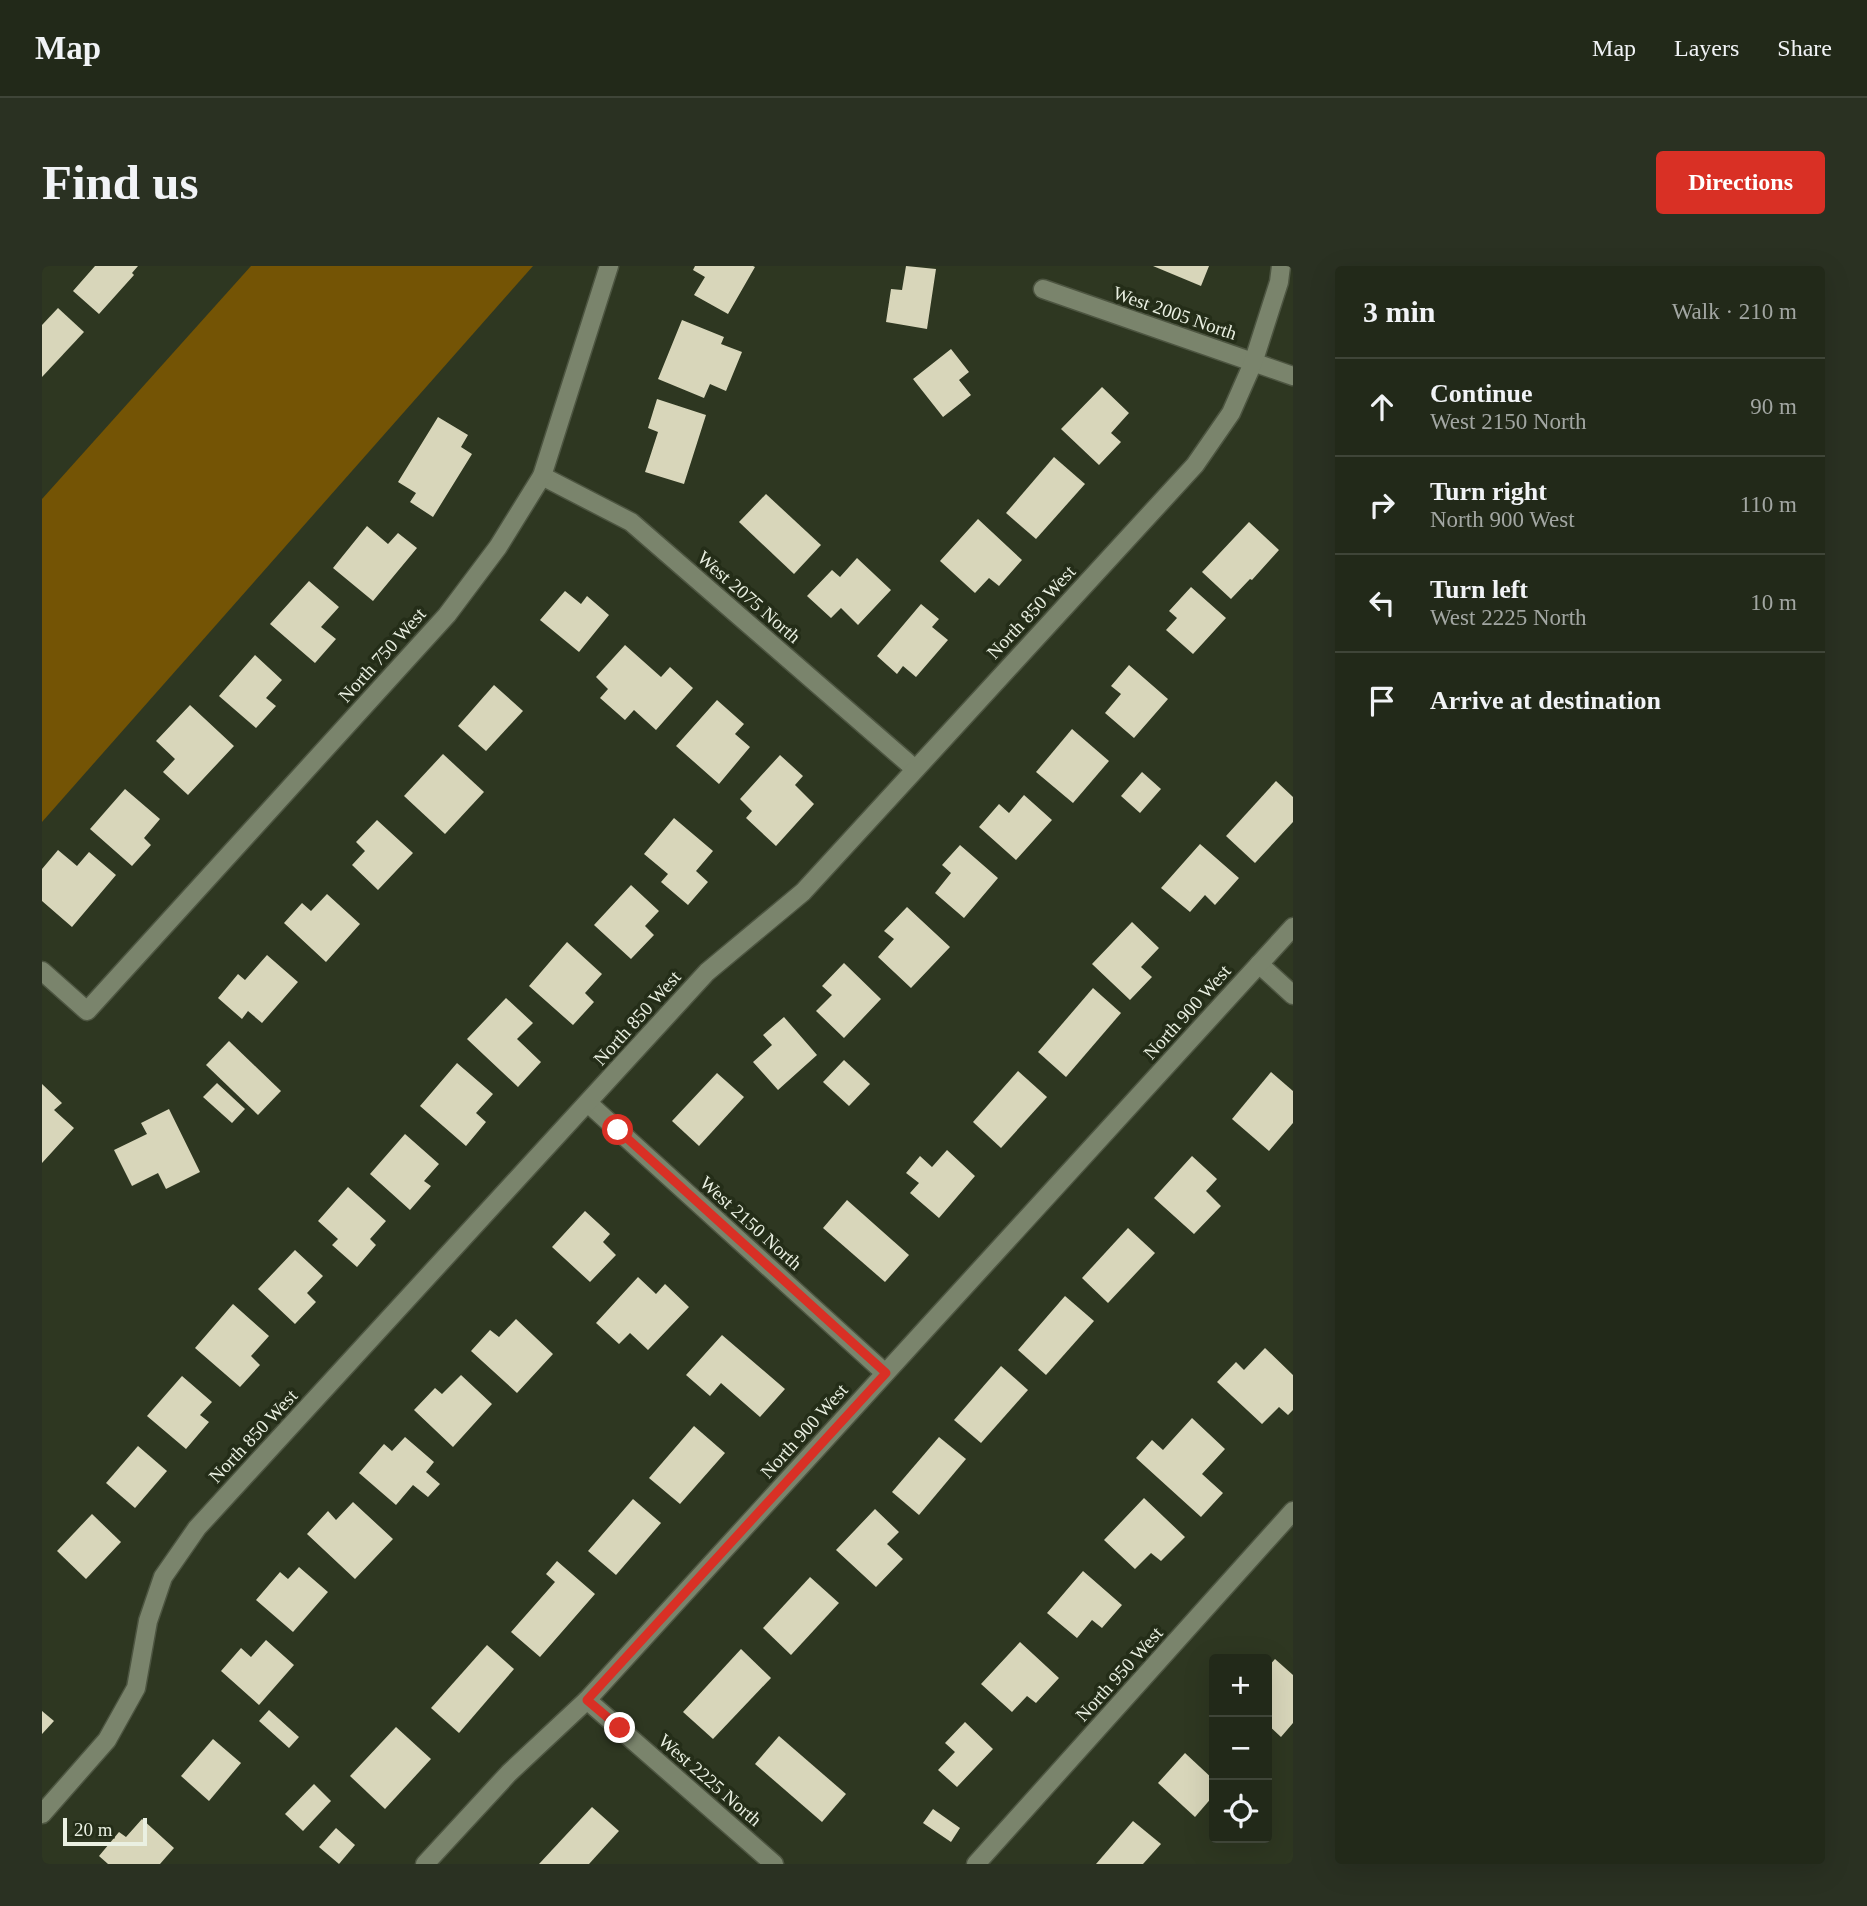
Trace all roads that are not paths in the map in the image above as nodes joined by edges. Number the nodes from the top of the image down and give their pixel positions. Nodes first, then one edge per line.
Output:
1 (608, 266) edge
2 (1281, 266) edge
3 (1043, 289) dead end
4 (1253, 363) junction
5 (1293, 376) edge
6 (542, 476) junction
7 (915, 769) junction
8 (1293, 927) edge
9 (1259, 964) junction
10 (42, 971) edge
11 (1293, 995) edge
12 (588, 1103) junction
13 (886, 1373) junction
14 (1293, 1511) edge
15 (587, 1700) junction
16 (42, 1814) edge
17 (425, 1864) edge
18 (774, 1864) edge
19 (976, 1864) edge

1 - 6 street, North 750 West
2 - 4 street, North 850 West
3 - 4 street, West 2005 North
4 - 5 street, West 2005 North
4 - 7 street, North 850 West
6 - 7 street, West 2075 North
6 - 10 street, North 750 West
7 - 12 street, North 850 West
8 - 9 street, North 900 West
9 - 11 street
9 - 13 street, North 900 West
12 - 13 street, West 2150 North
12 - 16 street, North 850 West
13 - 15 street, North 900 West
14 - 19 street, North 950 West
15 - 17 street, North 900 West
15 - 18 street, West 2225 North

